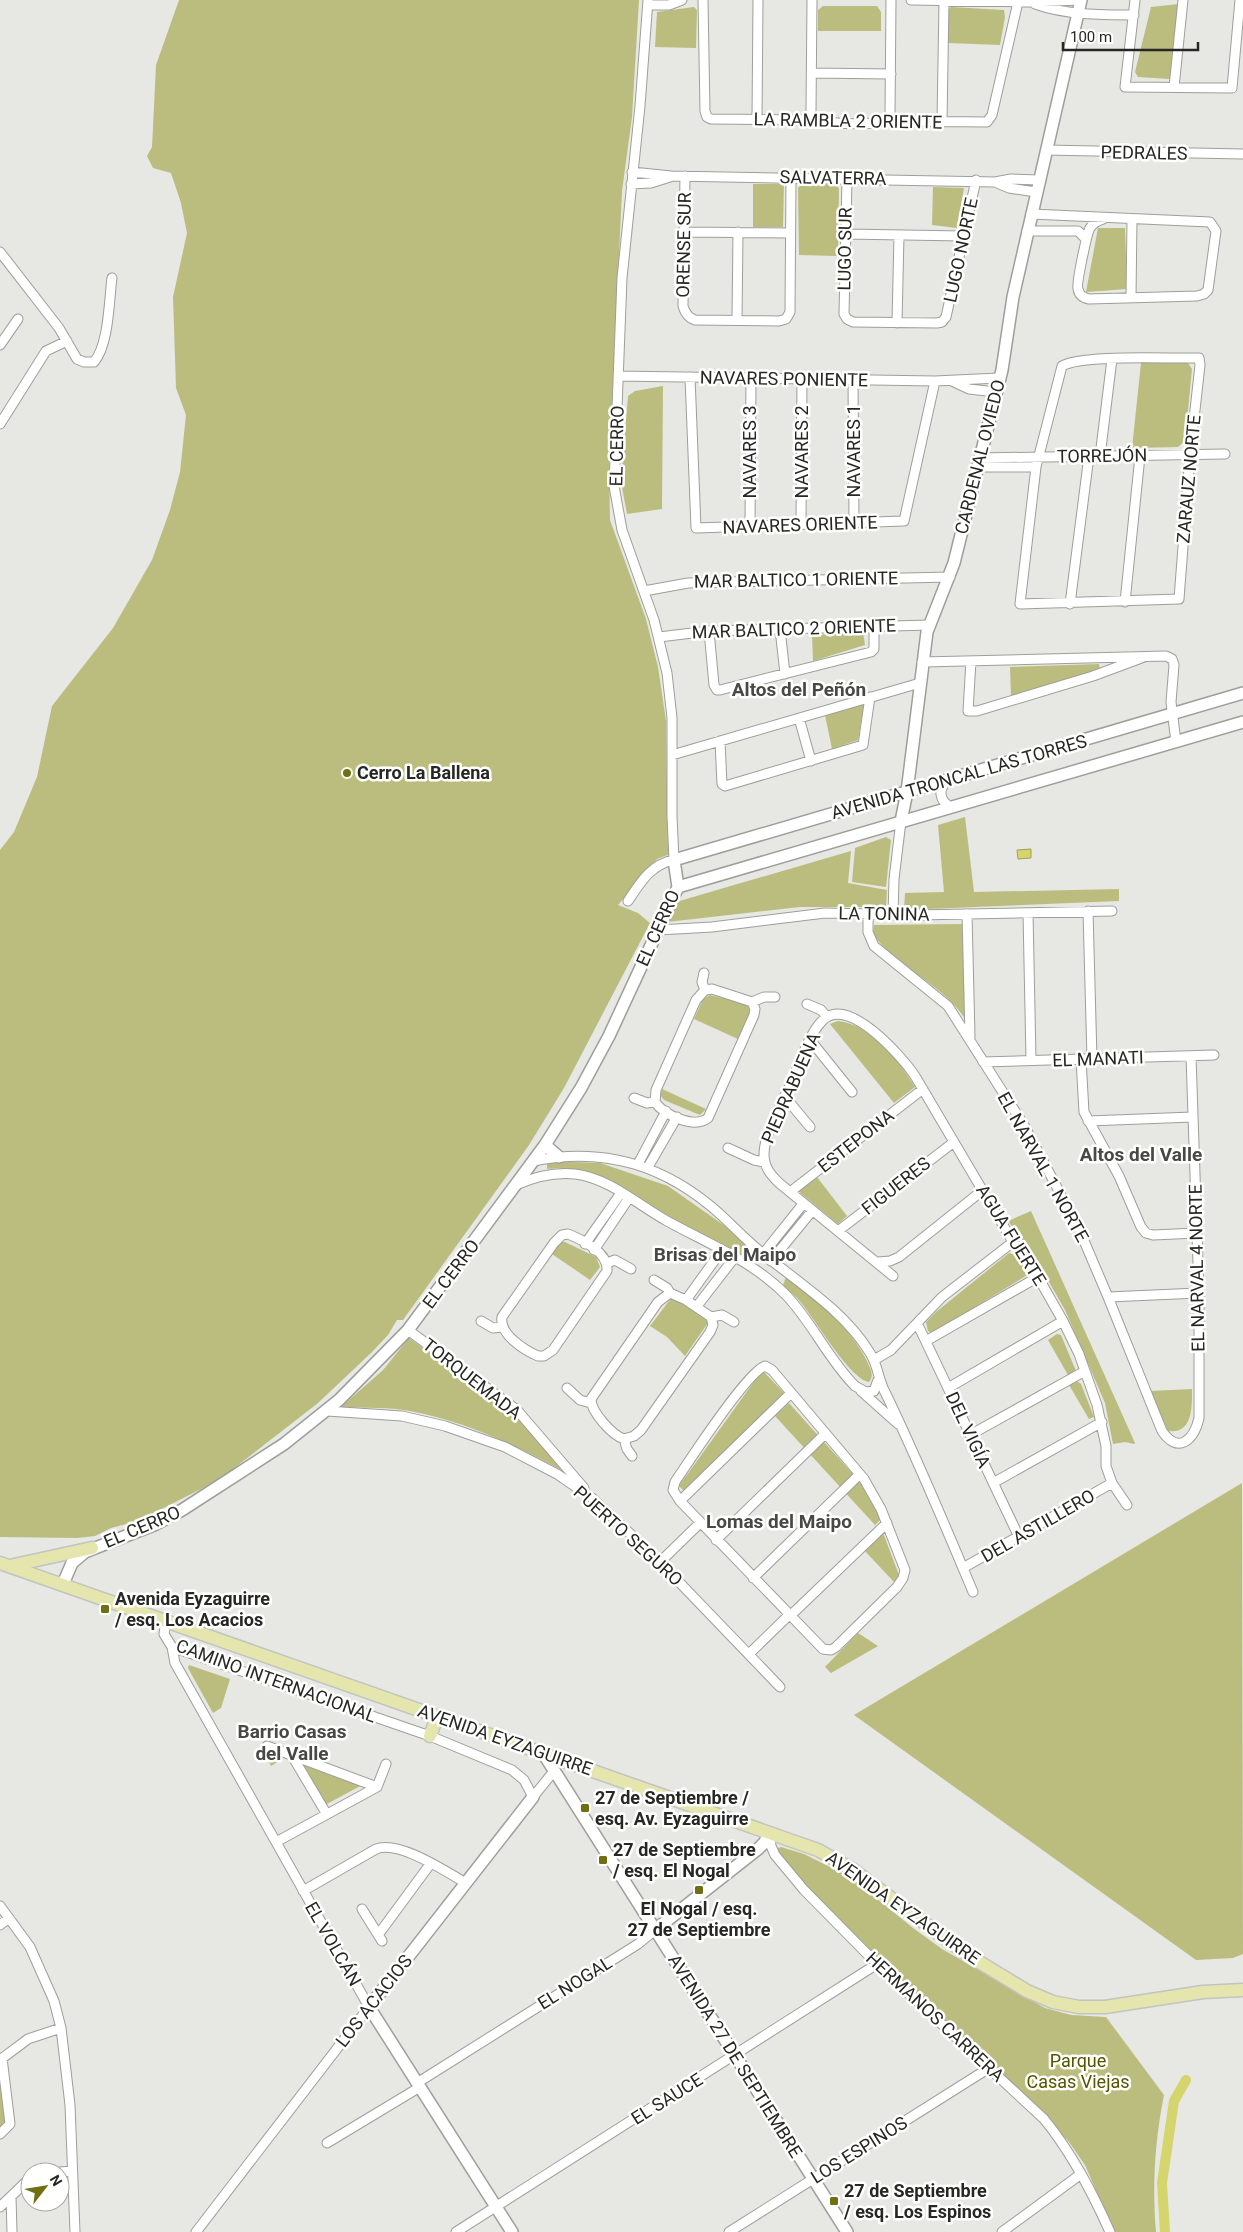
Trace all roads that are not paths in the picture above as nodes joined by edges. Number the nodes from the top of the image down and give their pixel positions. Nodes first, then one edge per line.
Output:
1 (682, 0) edge
2 (703, 0) edge
3 (758, 0) edge
4 (812, 0) edge
5 (891, 0) edge
6 (911, 0) edge
7 (944, 0) edge
8 (1081, 0) edge
9 (1135, 0) edge
10 (1183, 0) edge
11 (1240, 0) edge
12 (648, 2) edge
13 (1018, 2) junction
14 (1030, 2) junction
15 (1078, 12) junction
16 (1134, 15) junction
17 (812, 73) junction
18 (891, 74) junction
19 (1174, 87) junction
20 (809, 117) junction
21 (892, 118) junction
22 (758, 120) junction
23 (942, 122) junction
24 (1046, 150) junction
25 (1243, 154) edge
26 (632, 172) junction
27 (671, 176) junction
28 (685, 176) junction
29 (791, 178) junction
30 (847, 179) junction
31 (976, 180) junction
32 (1039, 180) junction
33 (995, 182) junction
34 (631, 184) junction
35 (1036, 192) junction
36 (1031, 214) junction
37 (1103, 218) junction
38 (1132, 219) junction
39 (1027, 231) junction
40 (684, 232) junction
41 (738, 232) junction
42 (790, 233) junction
43 (846, 234) junction
44 (898, 235) junction
45 (963, 236) junction
46 (1086, 239) junction
47 (0, 252) edge
48 (112, 278) dead end
49 (1130, 298) junction
50 (18, 319) dead end
51 (737, 320) junction
52 (897, 323) junction
53 (67, 341) junction
54 (0, 345) edge
55 (1112, 359) junction
56 (618, 376) junction
57 (690, 377) junction
58 (751, 378) junction
59 (999, 378) junction
60 (802, 379) junction
61 (853, 380) junction
62 (950, 380) junction
63 (935, 381) junction
64 (996, 392) junction
65 (0, 424) edge
66 (1226, 454) dead end
67 (1190, 455) junction
68 (1089, 456) junction
69 (1100, 456) junction
70 (1140, 456) junction
71 (1039, 457) junction
72 (978, 462) junction
73 (1036, 467) junction
74 (854, 523) junction
75 (801, 524) junction
76 (750, 526) junction
77 (950, 577) junction
78 (644, 591) junction
79 (1125, 602) junction
80 (1070, 604) junction
81 (930, 625) junction
82 (874, 626) junction
83 (780, 629) junction
84 (709, 631) junction
85 (659, 637) junction
86 (1146, 655) junction
87 (971, 661) junction
88 (922, 662) junction
89 (785, 674) junction
90 (920, 682) junction
91 (1243, 694) edge
92 (870, 697) junction
93 (1171, 715) junction
94 (798, 718) junction
95 (1243, 722) edge
96 (720, 740) junction
97 (1176, 742) junction
98 (672, 754) junction
99 (811, 761) junction
100 (949, 780) junction
101 (907, 792) junction
102 (951, 807) junction
103 (901, 821) junction
104 (674, 860) junction
105 (678, 887) junction
106 (628, 902) dead end
107 (1112, 910) dead end
108 (1088, 911) junction
109 (1028, 913) junction
110 (868, 914) junction
111 (967, 914) junction
112 (893, 916) junction
113 (658, 930) junction
114 (704, 973) dead end
115 (705, 990) junction
116 (775, 997) dead end
117 (752, 1002) junction
118 (807, 1004) dead end
119 (826, 1017) junction
120 (970, 1040) junction
121 (811, 1041) junction
122 (1191, 1056) junction
123 (1214, 1056) dead end
124 (1081, 1059) junction
125 (1092, 1059) junction
126 (1030, 1060) junction
127 (983, 1062) junction
128 (923, 1089) junction
129 (852, 1092) dead end
130 (784, 1097) junction
131 (634, 1098) dead end
132 (655, 1102) junction
133 (666, 1111) junction
134 (677, 1117) junction
135 (1193, 1117) junction
136 (1088, 1121) junction
137 (810, 1127) dead end
138 (954, 1142) junction
139 (545, 1145) junction
140 (728, 1148) dead end
141 (559, 1157) junction
142 (533, 1161) junction
143 (764, 1162) junction
144 (638, 1164) junction
145 (648, 1167) junction
146 (516, 1185) junction
147 (983, 1190) junction
148 (790, 1192) junction
149 (625, 1195) junction
150 (803, 1204) junction
151 (812, 1211) junction
152 (838, 1231) junction
153 (1197, 1234) junction
154 (1014, 1242) junction
155 (585, 1244) junction
156 (594, 1250) junction
157 (722, 1250) junction
158 (763, 1254) junction
159 (735, 1257) junction
160 (771, 1261) junction
161 (607, 1262) junction
162 (878, 1262) junction
163 (631, 1269) dead end
164 (893, 1276) dead end
165 (1038, 1276) junction
166 (654, 1280) dead end
167 (670, 1293) junction
168 (1198, 1293) junction
169 (1108, 1297) junction
170 (686, 1300) junction
171 (697, 1306) junction
172 (711, 1318) junction
173 (481, 1321) dead end
174 (1063, 1321) junction
175 (734, 1322) dead end
176 (917, 1323) junction
177 (502, 1329) junction
178 (408, 1330) junction
179 (926, 1341) junction
180 (874, 1360) junction
181 (1085, 1371) junction
182 (878, 1380) junction
183 (566, 1388) dead end
184 (948, 1388) junction
185 (860, 1390) junction
186 (791, 1393) junction
187 (590, 1403) junction
188 (327, 1411) junction
189 (1102, 1422) junction
190 (902, 1427) junction
191 (826, 1434) junction
192 (970, 1434) junction
193 (624, 1439) junction
194 (1182, 1443) joint
195 (632, 1456) dead end
196 (860, 1474) junction
197 (993, 1483) junction
198 (1112, 1483) junction
199 (592, 1498) junction
200 (680, 1501) junction
201 (1127, 1505) dead end
202 (700, 1523) junction
203 (887, 1523) junction
204 (1019, 1536) junction
205 (716, 1540) junction
206 (92, 1548) junction
207 (660, 1562) junction
208 (4, 1564) edge
209 (963, 1568) junction
210 (753, 1578) junction
211 (63, 1584) junction
212 (973, 1592) dead end
213 (789, 1616) junction
214 (166, 1621) junction
215 (172, 1646) junction
216 (748, 1654) junction
217 (780, 1687) dead end
218 (437, 1717) junction
219 (430, 1736) junction
220 (266, 1746) dead end
221 (543, 1753) junction
222 (291, 1754) junction
223 (386, 1764) dead end
224 (554, 1771) junction
225 (377, 1787) junction
226 (533, 1797) junction
227 (326, 1814) junction
228 (769, 1834) junction
229 (276, 1842) junction
230 (431, 1863) junction
231 (466, 1883) junction
232 (303, 1891) junction
233 (0, 1906) edge
234 (362, 1909) dead end
235 (9, 1918) junction
236 (0, 1925) edge
237 (655, 1930) junction
238 (877, 1964) junction
239 (1243, 1990) edge
240 (369, 2007) junction
241 (62, 2028) junction
242 (735, 2056) junction
243 (1, 2059) edge
244 (988, 2068) junction
245 (418, 2085) junction
246 (0, 2134) edge
247 (327, 2143) dead end
248 (72, 2171) joint
249 (1082, 2174) junction
250 (813, 2179) junction
251 (20, 2188) edge
252 (11, 2197) junction
253 (496, 2206) junction
254 (0, 2207) edge
255 (0, 2211) edge
256 (11, 2215) junction
257 (12, 2232) edge
258 (75, 2232) edge
259 (196, 2232) edge
260 (456, 2232) edge
261 (512, 2232) edge
262 (729, 2232) edge
263 (847, 2232) edge
264 (1002, 2232) edge
265 (1110, 2232) edge

1 - 12 street
2 - 22 street, LA RAMBLA 2 ORIENTE
3 - 22 street
4 - 17 street
5 - 18 street
6 - 7 street
7 - 13 street
7 - 23 street
8 - 14 street
8 - 15 street, CARDENAL OVIEDO
9 - 16 street
10 - 19 street
11 - 19 street
12 - 26 street, EL CERRO
13 - 14 street
13 - 23 street, LA RAMBLA 2 ORIENTE
14 - 15 street
15 - 16 street
15 - 24 street, CARDENAL OVIEDO
16 - 19 street
17 - 18 street
17 - 20 street
18 - 21 street
20 - 21 street, LA RAMBLA 2 ORIENTE
20 - 22 street, LA RAMBLA 2 ORIENTE
21 - 23 street, LA RAMBLA 2 ORIENTE
24 - 25 street, PEDRALES
24 - 32 street, CARDENAL OVIEDO
26 - 27 street, SALVATERRA
26 - 34 street, EL CERRO
27 - 28 street, SALVATERRA
27 - 34 street, SALVATERRA
28 - 29 street, SALVATERRA
28 - 40 street, ORENSE SUR
29 - 30 street, SALVATERRA
29 - 42 street
30 - 31 street, SALVATERRA
30 - 43 street, LUGO SUR
31 - 33 street, SALVATERRA
31 - 45 street, LUGO NORTE
32 - 33 street, SALVATERRA
32 - 35 street, CARDENAL OVIEDO
33 - 35 street, SALVATERRA
34 - 56 street, EL CERRO
35 - 36 street, CARDENAL OVIEDO
36 - 37 street
36 - 39 street, CARDENAL OVIEDO
37 - 38 street
37 - 46 street
38 - 49 street
38 - 49 street
39 - 46 street
39 - 59 street, CARDENAL OVIEDO
40 - 41 street
40 - 51 street, ORENSE SUR
41 - 42 street
41 - 51 street
42 - 51 street
43 - 44 street
43 - 52 street, LUGO SUR
44 - 45 street
44 - 52 street
45 - 52 street, LUGO NORTE
46 - 49 street
47 - 53 street
48 - 53 street
50 - 54 street
53 - 65 street
55 - 67 street, ZARAUZ NORTE
55 - 69 street
55 - 71 street
56 - 57 street, NAVARES PONIENTE
56 - 78 street, EL CERRO
57 - 58 street, NAVARES PONIENTE
57 - 76 street, NAVARES ORIENTE
58 - 60 street, NAVARES PONIENTE
58 - 76 street, NAVARES 3
59 - 62 street, NAVARES PONIENTE
59 - 64 street, CARDENAL OVIEDO
60 - 61 street, NAVARES PONIENTE
60 - 75 street, NAVARES 2
61 - 63 street, NAVARES PONIENTE
61 - 74 street, NAVARES 1
62 - 63 street, NAVARES PONIENTE
62 - 64 street, NAVARES PONIENTE
63 - 74 street, NAVARES ORIENTE
64 - 72 street, CARDENAL OVIEDO
66 - 67 street, TORREJÓN
67 - 70 street, TORREJÓN
67 - 79 street, ZARAUZ NORTE
68 - 69 street, TORREJÓN
68 - 71 street, TORREJÓN
68 - 80 street
69 - 70 street, TORREJÓN
70 - 79 street
71 - 72 street, TORREJÓN
71 - 73 street
72 - 73 street, TORREJÓN
72 - 77 street, CARDENAL OVIEDO
73 - 80 street
74 - 75 street, NAVARES ORIENTE
75 - 76 street, NAVARES ORIENTE
77 - 78 street, MAR BALTICO 1 ORIENTE
77 - 81 street, CARDENAL OVIEDO
78 - 85 street, EL CERRO
79 - 80 street
81 - 82 street, MAR BALTICO 2 ORIENTE
81 - 88 street, CARDENAL OVIEDO
82 - 83 street, MAR BALTICO 2 ORIENTE
82 - 89 street
83 - 84 street, MAR BALTICO 2 ORIENTE
83 - 89 street
84 - 85 street, MAR BALTICO 2 ORIENTE
84 - 89 street
85 - 98 street, EL CERRO
86 - 87 street
86 - 87 street
86 - 93 street
87 - 88 street
88 - 90 street, CARDENAL OVIEDO
90 - 92 street
90 - 101 street, CARDENAL OVIEDO
91 - 93 street, AVENIDA TRONCAL LAS TORRES
92 - 94 street
92 - 99 street
93 - 97 street
93 - 100 street, AVENIDA TRONCAL LAS TORRES
94 - 96 street
94 - 99 street
95 - 97 street, AVENIDA TRONCAL LAS TORRES
96 - 98 street
96 - 99 street
97 - 102 street, AVENIDA TRONCAL LAS TORRES
98 - 104 street, EL CERRO
100 - 101 street, AVENIDA TRONCAL LAS TORRES
100 - 102 street
101 - 103 street, CARDENAL OVIEDO
101 - 104 street, AVENIDA TRONCAL LAS TORRES
102 - 103 street, AVENIDA TRONCAL LAS TORRES
103 - 105 street, AVENIDA TRONCAL LAS TORRES
103 - 112 street, CARDENAL OVIEDO
104 - 105 street, EL CERRO
104 - 106 street
105 - 113 street, EL CERRO
107 - 108 street, LA TONINA
108 - 109 street, LA TONINA
108 - 125 street
109 - 111 street, LA TONINA
109 - 126 street
110 - 112 street, LA TONINA
110 - 113 street, LA TONINA
110 - 120 street, EL NARVAL 1 NORTE
111 - 112 street, LA TONINA
111 - 120 street
113 - 139 street, EL CERRO
114 - 115 street
115 - 117 street
115 - 132 street
116 - 117 street
117 - 134 street
118 - 119 street
119 - 121 street, PIEDRABUENA
119 - 128 street, AGUA FUERTE
120 - 127 street, EL NARVAL 1 NORTE
121 - 129 street
121 - 130 street, PIEDRABUENA
122 - 123 street, EL MANATI
122 - 125 street, EL MANATI
122 - 135 street, EL NARVAL 4 NORTE
124 - 125 street, EL MANATI
124 - 126 street, EL MANATI
124 - 136 street
126 - 127 street, EL MANATI
127 - 169 street, EL NARVAL 1 NORTE
128 - 138 street, AGUA FUERTE
128 - 148 street, ESTEPONA
130 - 137 street
130 - 143 street, PIEDRABUENA
131 - 132 street
132 - 133 street
133 - 134 street
133 - 144 street
134 - 145 street
135 - 136 street
135 - 153 street, EL NARVAL 4 NORTE
136 - 153 street
138 - 147 street, AGUA FUERTE
138 - 152 street, FIGUERES
139 - 141 street
139 - 142 street, EL CERRO
140 - 143 street
141 - 142 street
141 - 144 street
142 - 146 street, EL CERRO
143 - 148 street
144 - 145 street
145 - 158 street
146 - 149 street
146 - 178 street, EL CERRO
147 - 154 street, AGUA FUERTE
147 - 162 street
148 - 150 street
149 - 155 street
149 - 156 street
149 - 157 street
150 - 151 street
150 - 158 street
151 - 152 street
151 - 160 street
152 - 162 street
153 - 168 street, EL NARVAL 4 NORTE
154 - 165 street, AGUA FUERTE
154 - 176 street
155 - 156 street
155 - 177 street
156 - 161 street
157 - 159 street
157 - 170 street
158 - 160 street
159 - 171 street
159 - 185 street
160 - 180 street
161 - 163 street
161 - 177 street
162 - 164 street
165 - 174 street, AGUA FUERTE
165 - 179 street
166 - 167 street
167 - 170 street
167 - 187 street
168 - 169 street
168 - 194 street, EL NARVAL 4 NORTE
169 - 194 street, EL NARVAL 1 NORTE
170 - 171 street
171 - 172 street
172 - 175 street
172 - 193 street
173 - 177 street
174 - 181 street, AGUA FUERTE
174 - 184 street
176 - 179 street, DEL VIGÍA
176 - 180 street
178 - 188 street, EL CERRO
178 - 199 street, TORQUEMADA
179 - 184 street, DEL VIGÍA
180 - 182 street
181 - 189 street, AGUA FUERTE
181 - 192 street
182 - 185 street
182 - 190 street
183 - 187 street
184 - 192 street, DEL VIGÍA
185 - 190 street
186 - 191 street
186 - 200 street
186 - 200 street
187 - 193 street
188 - 199 street, PUERTO SEGURO
188 - 206 street, EL CERRO
189 - 197 street
189 - 198 street, AGUA FUERTE
190 - 209 street
191 - 196 street
191 - 205 street
192 - 197 street, DEL VIGÍA
193 - 195 street
196 - 203 street
196 - 210 street
197 - 204 street, DEL VIGÍA
198 - 201 street, AGUA FUERTE
198 - 204 street, DEL ASTILLERO
199 - 207 street, PUERTO SEGURO
200 - 202 street
202 - 205 street
202 - 207 street
203 - 213 street
203 - 213 street
204 - 209 street, DEL ASTILLERO
205 - 210 street
206 - 208 main road
206 - 211 street, EL CERRO
207 - 216 street, PUERTO SEGURO
208 - 211 main road, AVENIDA EYZAGUIRRE
209 - 212 street
210 - 213 street
211 - 214 main road, AVENIDA EYZAGUIRRE
213 - 216 street
214 - 215 street, CAMINO INTERNACIONAL
214 - 218 main road, AVENIDA EYZAGUIRRE
215 - 219 street, CAMINO INTERNACIONAL
215 - 229 street, EL VOLCÁN
216 - 217 street, PUERTO SEGURO
218 - 219 main road
218 - 221 main road, AVENIDA EYZAGUIRRE
219 - 226 street, CAMINO INTERNACIONAL
220 - 222 street
221 - 224 street, AVENIDA 27 DE SEPTIEMBRE
221 - 228 main road, AVENIDA EYZAGUIRRE
222 - 225 street
222 - 227 street
223 - 225 street
224 - 226 street, LOS ACACIOS
224 - 237 street, AVENIDA 27 DE SEPTIEMBRE
225 - 227 street
226 - 231 street, LOS ACACIOS
227 - 229 street
228 - 237 street, EL NOGAL
228 - 238 street, HERMANOS CARRERA
228 - 239 main road, AVENIDA EYZAGUIRRE
229 - 232 street, EL VOLCÁN
230 - 231 street
230 - 232 street
230 - 234 street
231 - 240 street, LOS ACACIOS
232 - 240 street, EL VOLCÁN
233 - 235 street
235 - 236 street
235 - 241 street
237 - 242 street, AVENIDA 27 DE SEPTIEMBRE
237 - 245 street, EL NOGAL
238 - 242 street, EL SAUCE
238 - 244 street, HERMANOS CARRERA
240 - 245 street, EL VOLCÁN
240 - 259 street, LOS ACACIOS
241 - 243 street
241 - 248 street
242 - 250 street, AVENIDA 27 DE SEPTIEMBRE
242 - 253 street, EL SAUCE
243 - 246 street
244 - 249 street, HERMANOS CARRERA
244 - 250 street, LOS ESPINOS
245 - 247 street, EL NOGAL
245 - 253 street, EL VOLCÁN
248 - 258 street
249 - 264 street
249 - 265 street, HERMANOS CARRERA
250 - 262 street, LOS ESPINOS
250 - 263 street, AVENIDA 27 DE SEPTIEMBRE
251 - 252 street
252 - 254 street
252 - 256 street
253 - 260 street, EL SAUCE
253 - 261 street, EL VOLCÁN
255 - 256 street
256 - 257 street

